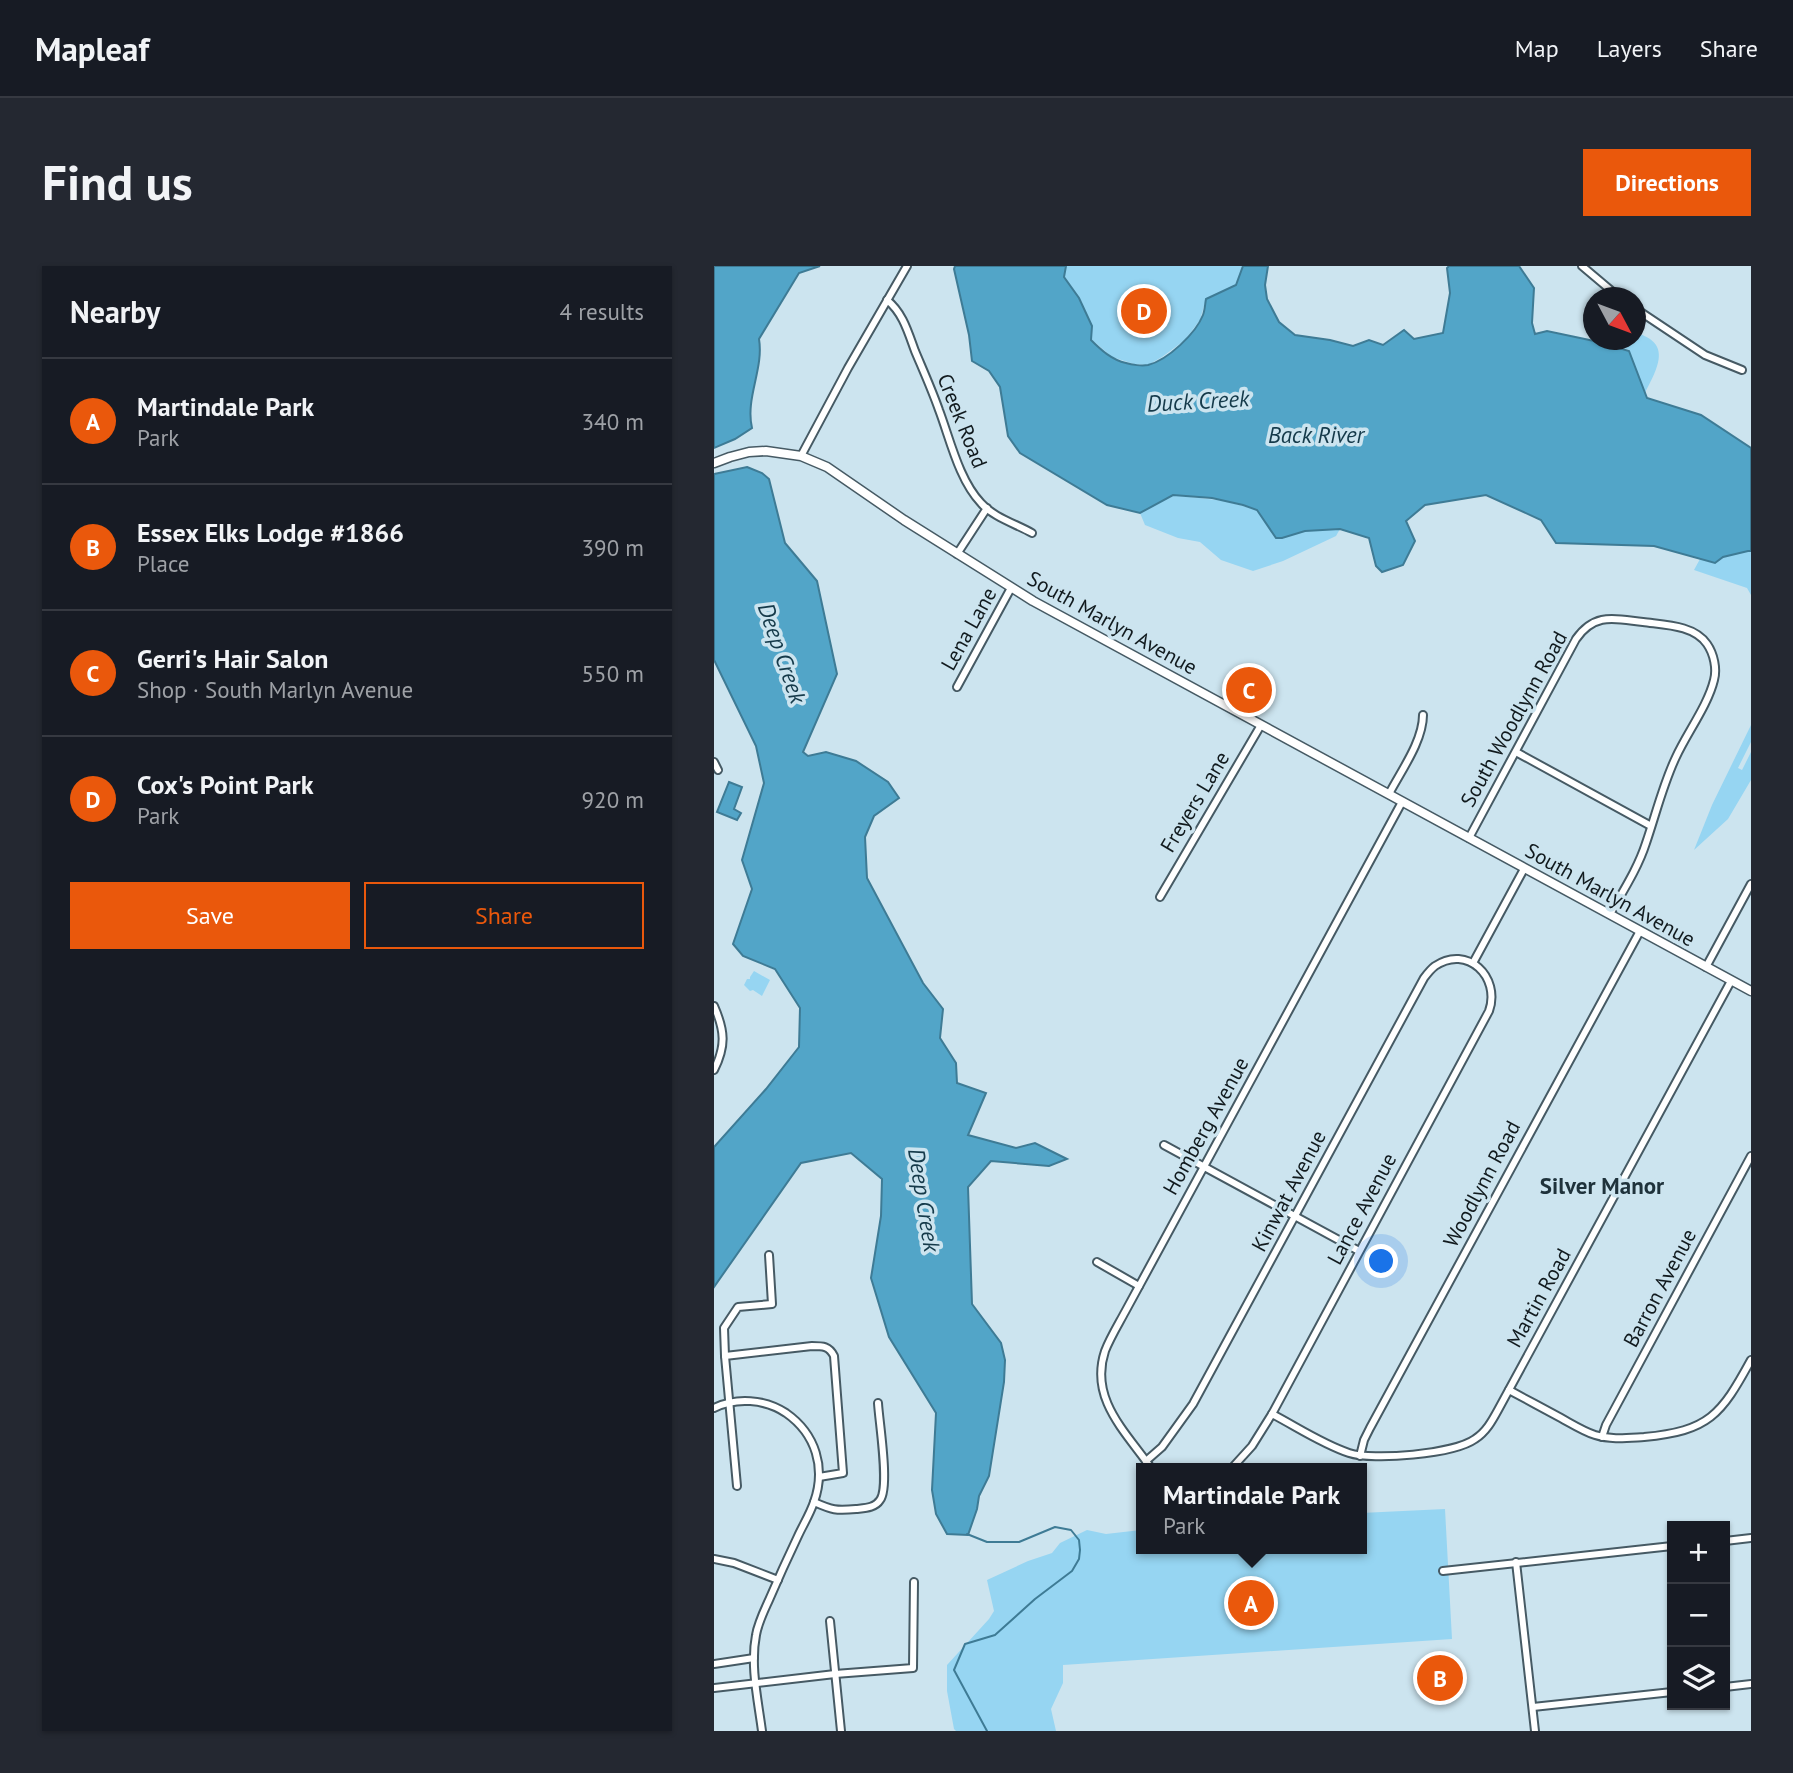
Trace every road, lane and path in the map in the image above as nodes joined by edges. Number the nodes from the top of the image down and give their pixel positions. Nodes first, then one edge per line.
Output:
1 (907, 266) edge
2 (1583, 266) edge
3 (1607, 287) edge
4 (887, 300) junction
5 (1646, 316) edge
6 (1742, 370) dead end
7 (801, 456) junction
8 (714, 463) edge
9 (987, 508) junction
10 (1032, 533) dead end
11 (957, 554) junction
12 (1011, 587) junction
13 (957, 687) dead end
14 (1423, 715) dead end
15 (1261, 725) junction
16 (1516, 752) junction
17 (714, 762) edge
18 (718, 770) dead end
19 (1389, 794) junction
20 (1402, 802) junction
21 (1651, 826) junction
22 (1469, 838) junction
23 (1524, 869) junction
24 (1751, 884) edge
25 (1160, 897) dead end
26 (1610, 914) junction
27 (1640, 931) junction
28 (1473, 963) junction
29 (1706, 967) junction
30 (1731, 981) junction
31 (1751, 992) edge
32 (714, 1006) edge
33 (714, 1070) edge
34 (1164, 1145) dead end
35 (1751, 1156) edge
36 (1204, 1167) junction
37 (1295, 1216) junction
38 (1359, 1251) junction
39 (769, 1255) dead end
40 (1097, 1262) dead end
41 (1139, 1286) junction
42 (725, 1356) junction
43 (1751, 1360) edge
44 (1509, 1390) junction
45 (729, 1403) junction
46 (878, 1404) dead end
47 (714, 1408) edge
48 (1272, 1414) junction
49 (1602, 1437) junction
50 (1360, 1456) junction
51 (1146, 1461) joint
52 (1237, 1463) edge
53 (819, 1477) junction
54 (737, 1486) dead end
55 (814, 1502) junction
56 (1751, 1538) edge
57 (1730, 1540) edge
58 (1667, 1547) edge
59 (714, 1559) edge
60 (1516, 1562) junction
61 (1443, 1571) dead end
62 (778, 1580) junction
63 (914, 1582) dead end
64 (831, 1621) dead end
65 (754, 1658) junction
66 (714, 1664) edge
67 (835, 1674) junction
68 (756, 1683) junction
69 (1751, 1684) edge
70 (1730, 1686) edge
71 (714, 1688) edge
72 (1667, 1693) edge
73 (1532, 1707) junction
74 (762, 1731) edge
75 (841, 1731) edge
76 (1535, 1731) edge

1 - 4 street
2 - 3 street
4 - 7 street
4 - 9 street, Creek Road
5 - 6 street
7 - 8 street, South Marlyn Avenue
7 - 11 street, South Marlyn Avenue
9 - 10 street, Creek Road
9 - 11 street
11 - 12 street, South Marlyn Avenue
12 - 13 street, Lena Lane
12 - 15 street, South Marlyn Avenue
14 - 19 street
15 - 19 street, South Marlyn Avenue
15 - 25 street, Freyers Lane
16 - 21 street
16 - 21 street, South Woodlynn Road
16 - 22 street, South Woodlynn Road
17 - 18 street
19 - 20 street, South Marlyn Avenue
20 - 22 street, South Marlyn Avenue
20 - 36 street, Homberg Avenue
21 - 26 street
22 - 23 street, South Marlyn Avenue
23 - 26 street, South Marlyn Avenue
23 - 28 street
24 - 29 street
26 - 27 street, South Marlyn Avenue
27 - 29 street, South Marlyn Avenue
27 - 50 street, Woodlynn Road
28 - 37 street, Kinwat Avenue
28 - 38 street, Lance Avenue
29 - 30 street, South Marlyn Avenue
30 - 31 street, South Marlyn Avenue
30 - 44 street, Martin Road
32 - 33 street
34 - 36 street
35 - 49 street, Barron Avenue
36 - 37 street
36 - 41 street, Homberg Avenue
37 - 38 street
37 - 51 street, Kinwat Avenue
38 - 48 street, Lance Avenue
39 - 42 street
40 - 41 street
41 - 51 street, Homberg Avenue
42 - 45 street
42 - 53 street
43 - 49 street
44 - 49 street
44 - 50 street, Martin Road
45 - 47 street
45 - 53 street
45 - 54 street
46 - 55 street
48 - 50 street, Martin Road
48 - 52 street, Lance Avenue
53 - 55 street
55 - 62 street
56 - 57 street
58 - 60 street
59 - 62 street
60 - 61 street
60 - 73 street
62 - 65 street
63 - 67 street
64 - 67 street
65 - 66 street
65 - 68 street
67 - 68 street
67 - 75 street
68 - 71 street
68 - 74 street
69 - 70 street
72 - 73 street
73 - 76 street

